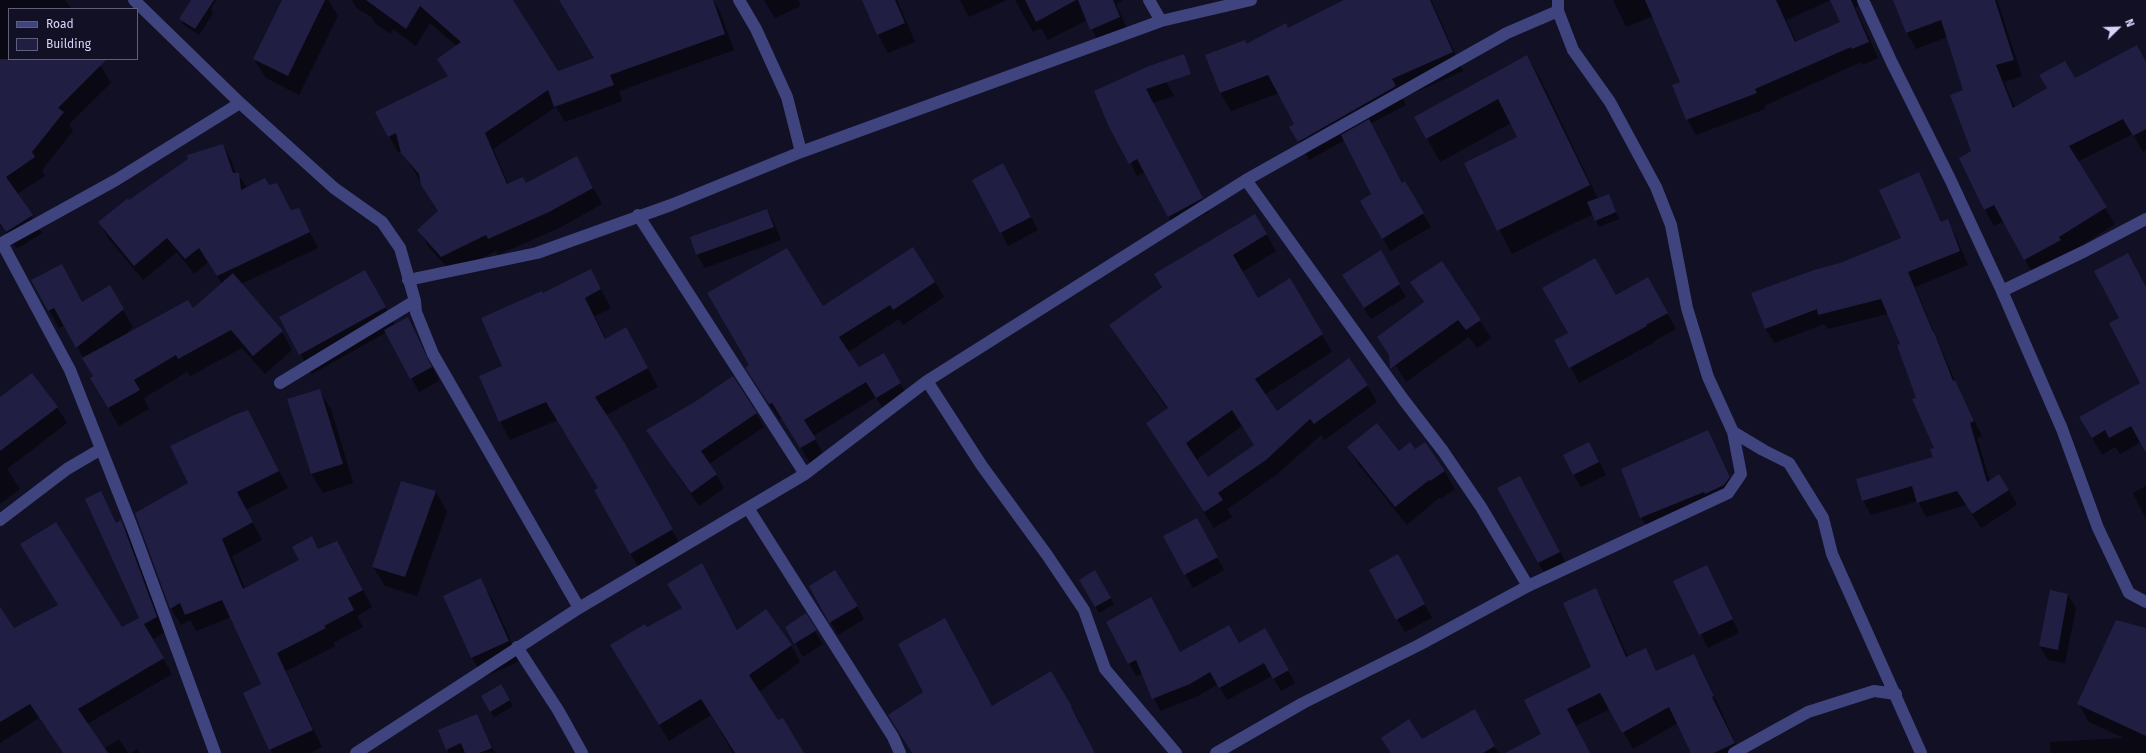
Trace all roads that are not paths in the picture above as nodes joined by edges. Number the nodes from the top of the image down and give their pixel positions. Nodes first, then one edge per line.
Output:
1 (134, 0) edge
2 (739, 0) edge
3 (1149, 0) edge
4 (1251, 0) edge
5 (1863, 0) edge
6 (1558, 5) edge
7 (1160, 21) junction
8 (240, 103) junction
9 (801, 152) junction
10 (1246, 180) junction
11 (638, 215) junction
12 (2146, 219) edge
13 (1, 243) edge
14 (408, 280) junction
15 (2002, 291) junction
16 (415, 300) junction
17 (927, 381) junction
18 (280, 383) dead end
19 (1732, 432) junction
20 (101, 449) junction
21 (805, 474) junction
22 (748, 508) junction
23 (0, 520) edge
24 (1528, 586) junction
25 (2146, 602) edge
26 (579, 608) junction
27 (517, 648) junction
28 (1896, 694) junction
29 (215, 753) edge
30 (356, 753) edge
31 (582, 753) edge
32 (900, 753) edge
33 (1176, 753) edge
34 (1216, 753) edge
35 (1734, 753) edge
36 (1921, 753) edge

1 - 8 street
2 - 9 street
3 - 7 street
4 - 7 street
5 - 15 street
6 - 10 street
6 - 19 street
7 - 9 street
8 - 13 street
8 - 14 street
9 - 11 street
10 - 17 street
10 - 24 street
11 - 14 street
11 - 21 street
12 - 15 street
13 - 20 street
14 - 16 street
15 - 25 street
16 - 18 street
16 - 26 street
17 - 21 street
17 - 33 street
19 - 24 street
19 - 28 street
20 - 23 street
20 - 29 street
21 - 22 street
22 - 26 street
22 - 32 street
24 - 34 street
26 - 27 street
27 - 30 street
27 - 31 street
28 - 35 street
28 - 36 street

